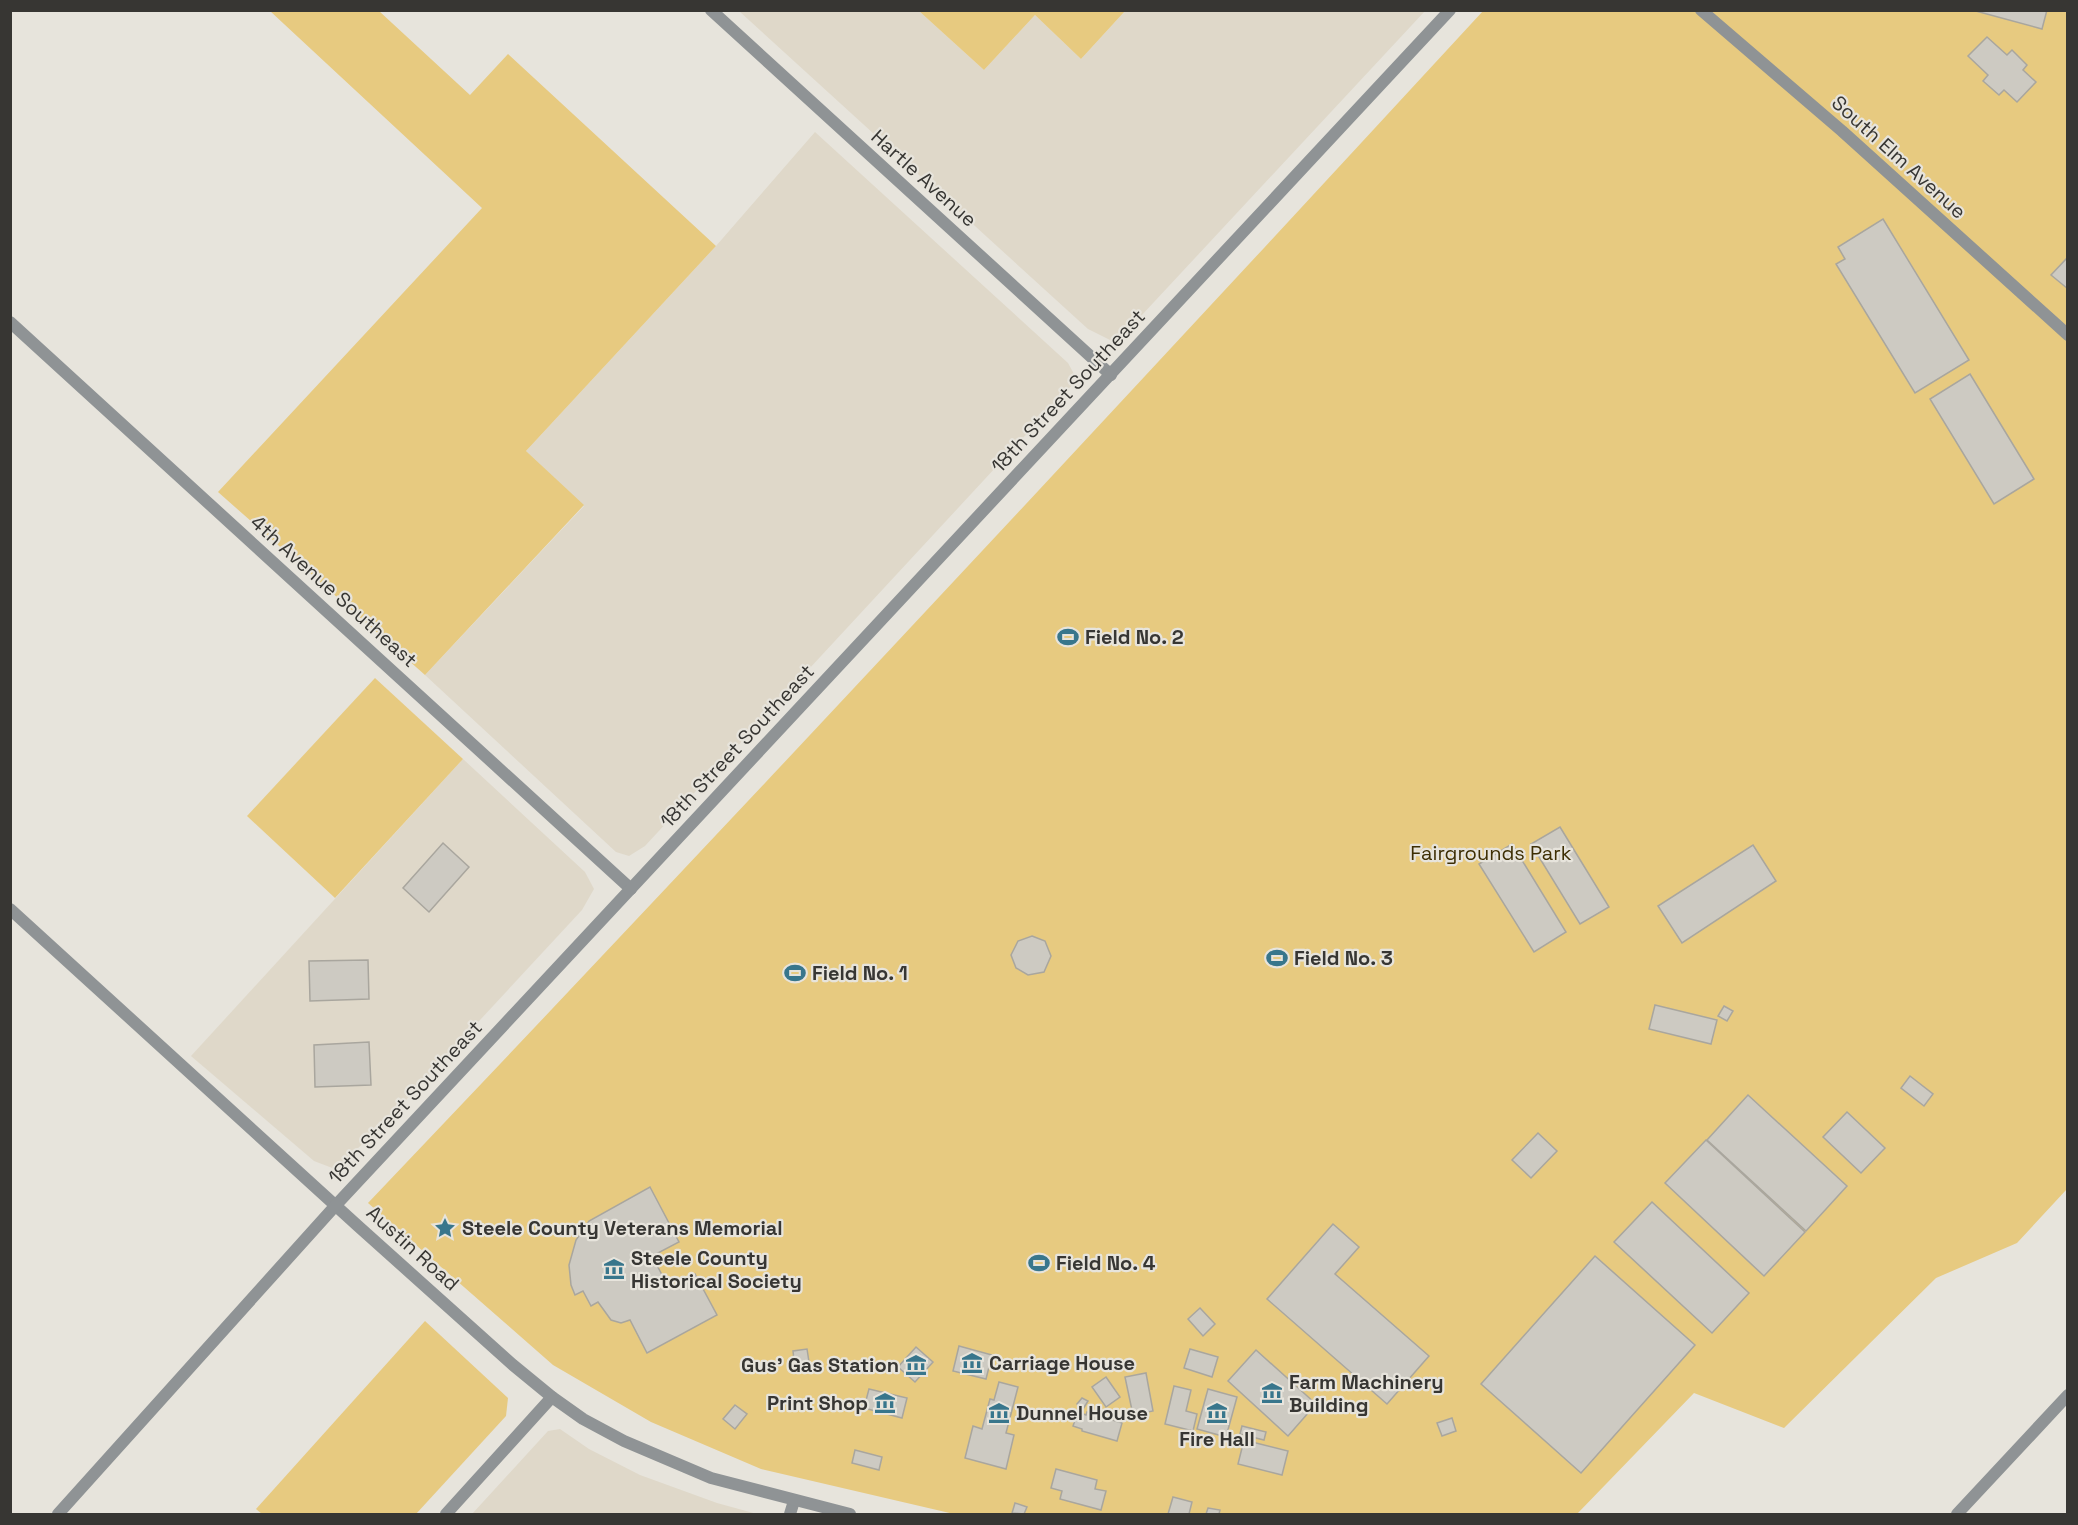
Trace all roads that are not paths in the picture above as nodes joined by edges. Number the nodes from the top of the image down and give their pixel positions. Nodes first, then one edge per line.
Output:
1 (711, 10) edge
2 (1450, 10) edge
3 (1701, 10) edge
4 (10, 322) edge
5 (2067, 335) edge
6 (1111, 375) junction
7 (631, 889) junction
8 (10, 909) edge
9 (336, 1205) junction
10 (2067, 1395) edge
11 (552, 1397) junction
12 (794, 1501) junction
13 (58, 1515) edge
14 (446, 1515) edge
15 (790, 1515) edge
16 (850, 1515) edge
17 (1957, 1515) edge

1 - 6 street, Hartle Avenue
2 - 6 street, 18th Street Southeast
3 - 5 street, South Elm Avenue
4 - 7 street, 4th Avenue Southeast
6 - 7 street, 18th Street Southeast
7 - 9 street, 18th Street Southeast
8 - 9 street, Austin Road
9 - 11 street, Austin Road
9 - 13 street, 18th Street Southeast
10 - 17 street
11 - 12 street, Austin Road
11 - 14 street
12 - 15 street
12 - 16 street, Austin Road

